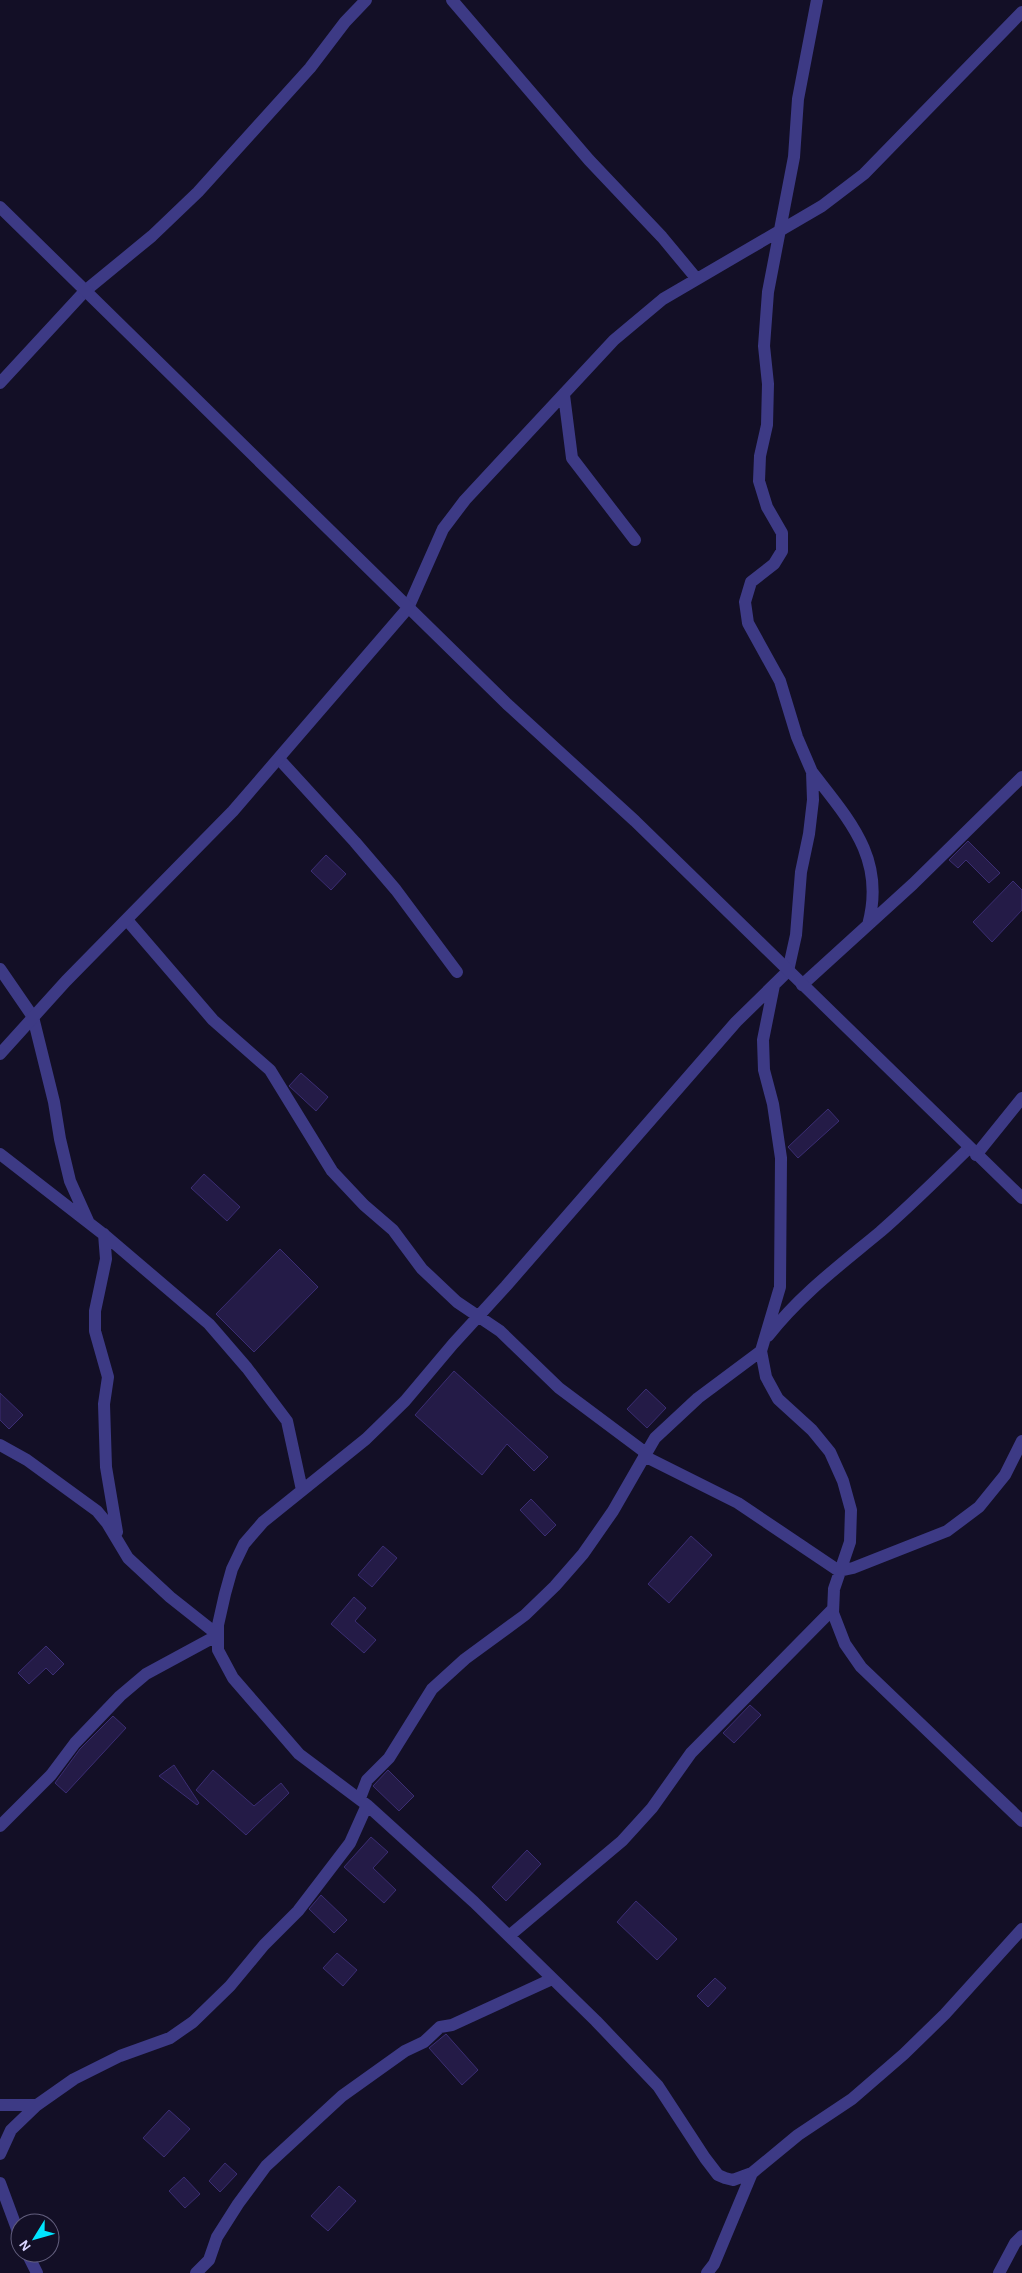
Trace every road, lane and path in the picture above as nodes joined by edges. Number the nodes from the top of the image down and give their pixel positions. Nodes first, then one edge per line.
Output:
1 (366, 0) edge
2 (452, 0) edge
3 (817, 0) edge
4 (1022, 12) edge
5 (0, 207) edge
6 (782, 230) junction
7 (696, 278) junction
8 (85, 291) junction
9 (0, 383) edge
10 (564, 395) junction
11 (635, 540) dead end
12 (408, 608) junction
13 (279, 759) junction
14 (812, 772) junction
15 (1022, 777) edge
16 (127, 920) junction
17 (868, 925) junction
18 (0, 969) edge
19 (788, 971) junction
20 (457, 972) dead end
21 (774, 985) junction
22 (802, 985) junction
23 (33, 1017) junction
24 (0, 1054) edge
25 (1022, 1098) edge
26 (972, 1151) junction
27 (0, 1154) edge
28 (1022, 1198) edge
29 (89, 1224) junction
30 (104, 1234) junction
31 (477, 1318) junction
32 (762, 1346) junction
33 (1022, 1440) edge
34 (0, 1445) edge
35 (645, 1455) junction
36 (302, 1490) junction
37 (119, 1543) junction
38 (839, 1571) junction
39 (833, 1609) junction
40 (218, 1635) junction
41 (364, 1802) junction
42 (1022, 1821) edge
43 (0, 1826) edge
44 (1022, 1929) edge
45 (509, 1936) junction
46 (552, 1979) junction
47 (0, 2105) edge
48 (37, 2105) junction
49 (0, 2154) edge
50 (752, 2173) junction
51 (0, 2183) edge
52 (11, 2213) edge
53 (1022, 2236) edge
54 (196, 2273) edge
55 (708, 2273) edge
56 (999, 2273) edge

1 - 8 street
2 - 7 street
3 - 6 street
4 - 6 street
5 - 8 street
6 - 7 street
6 - 14 street
7 - 10 street
8 - 9 street
8 - 12 street
10 - 11 street
10 - 12 street
12 - 13 street
12 - 19 street
13 - 16 street
13 - 20 street
14 - 17 street
14 - 19 street
15 - 17 street
16 - 23 street
16 - 31 street
17 - 22 street
18 - 23 street
19 - 21 street
19 - 22 street
21 - 31 street
21 - 32 street
22 - 26 street
23 - 24 street
23 - 29 street
25 - 26 street
26 - 28 street
26 - 32 street
27 - 29 street
29 - 30 street
30 - 36 street
30 - 37 street
31 - 35 street
31 - 36 street
32 - 35 street
32 - 38 street
33 - 38 street
34 - 37 street
35 - 38 street
35 - 41 street
36 - 40 street
37 - 40 street
38 - 39 street
39 - 42 street
39 - 45 street
40 - 41 street
40 - 43 street
41 - 45 street
41 - 48 street
44 - 50 street
45 - 46 street
46 - 50 street
46 - 54 street
47 - 48 street
48 - 49 street
50 - 55 street
51 - 52 street
53 - 56 street

